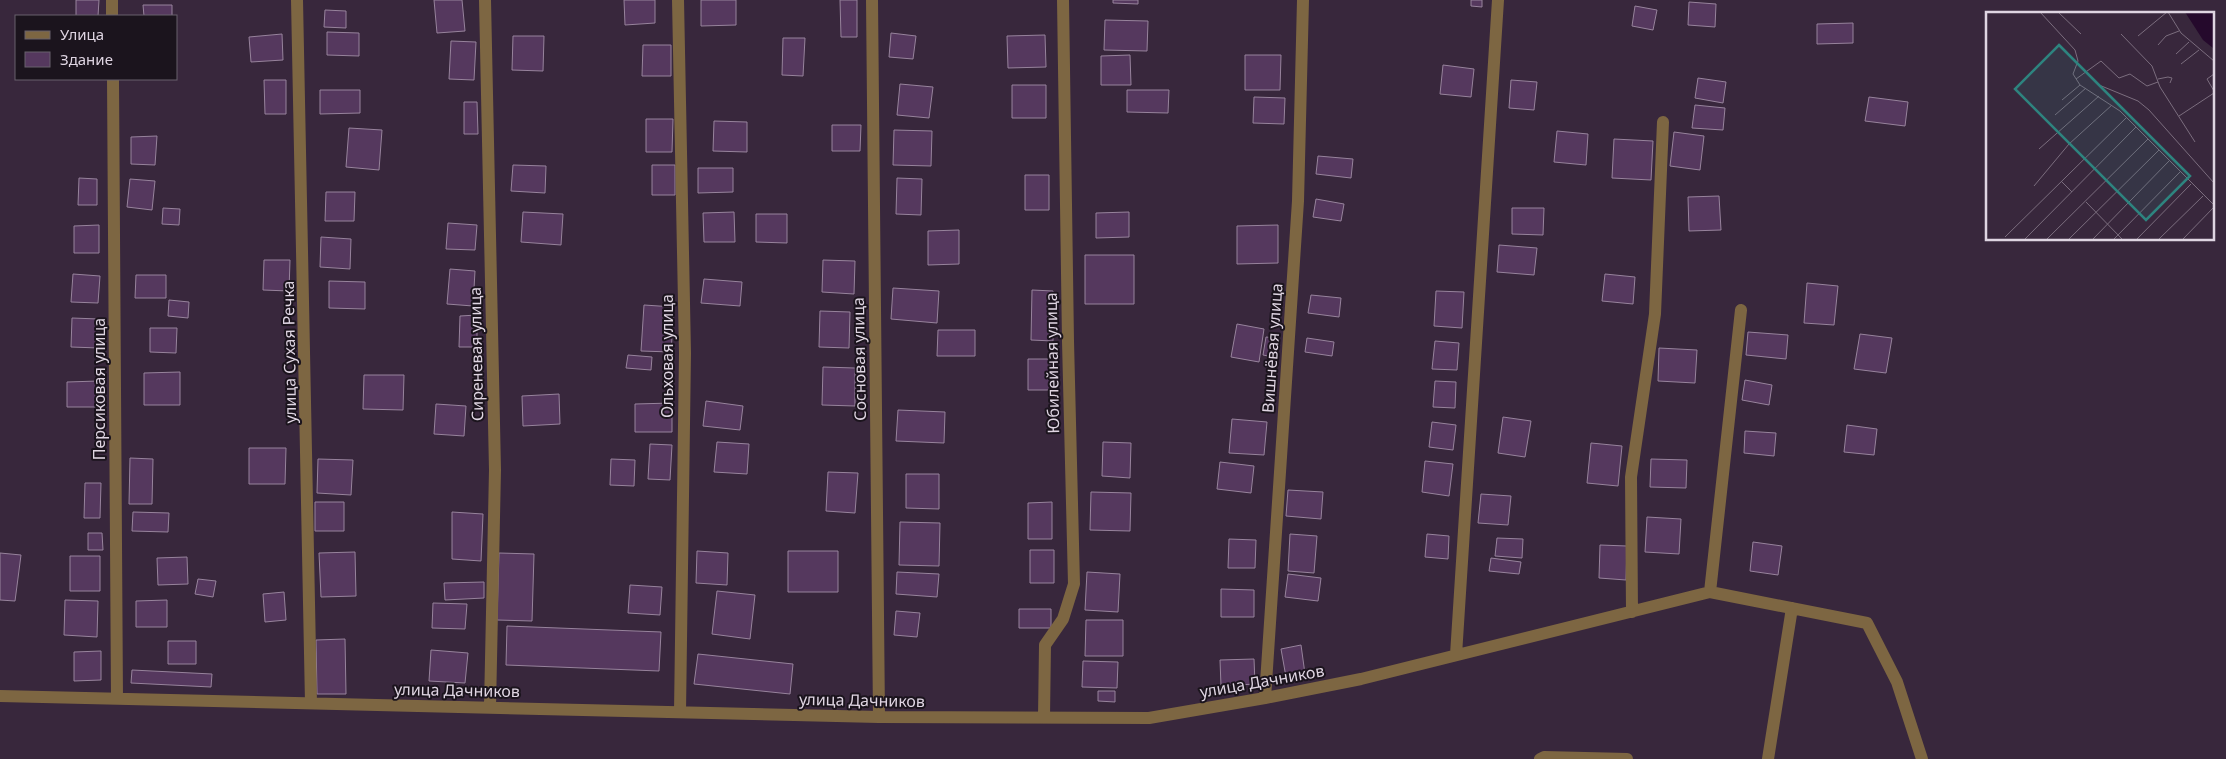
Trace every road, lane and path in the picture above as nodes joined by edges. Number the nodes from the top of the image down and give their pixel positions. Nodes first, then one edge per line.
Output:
1 (112, 0) edge
2 (297, 0) edge
3 (485, 0) edge
4 (678, 0) edge
5 (872, 0) edge
6 (1063, 0) edge
7 (1303, 0) edge
8 (1498, 0) edge
9 (112, 15) edge
10 (113, 80) edge
11 (1663, 122) dead end
12 (1741, 310) dead end
13 (1710, 592) junction
14 (1792, 608) junction
15 (1632, 612) junction
16 (1456, 655) junction
17 (0, 696) edge
18 (117, 698) junction
19 (1265, 698) junction
20 (311, 703) junction
21 (490, 707) junction
22 (680, 712) junction
23 (879, 717) junction
24 (1044, 717) junction
25 (1540, 759) edge
26 (1627, 759) edge
27 (1768, 759) edge
28 (1922, 759) edge

1 - 9 street
2 - 20 street, улица Сухая Речка
3 - 21 street, Сиреневая улица
4 - 22 street, Ольховая улица
5 - 23 street, Сосновая улица
6 - 24 street, Юбилейная улица
7 - 19 street, Вишнёвая улица
8 - 16 street
10 - 18 street, Персиковая улица
11 - 15 street
12 - 13 street
13 - 14 street
13 - 15 street, улица Дачников
14 - 27 street
14 - 28 street
15 - 16 street, улица Дачников
16 - 19 street, улица Дачников
17 - 18 street, улица Дачников
18 - 20 street, улица Дачников
19 - 24 street, улица Дачников
20 - 21 street, улица Дачников
21 - 22 street, улица Дачников
22 - 23 street, улица Дачников
23 - 24 street, улица Дачников
25 - 26 street

